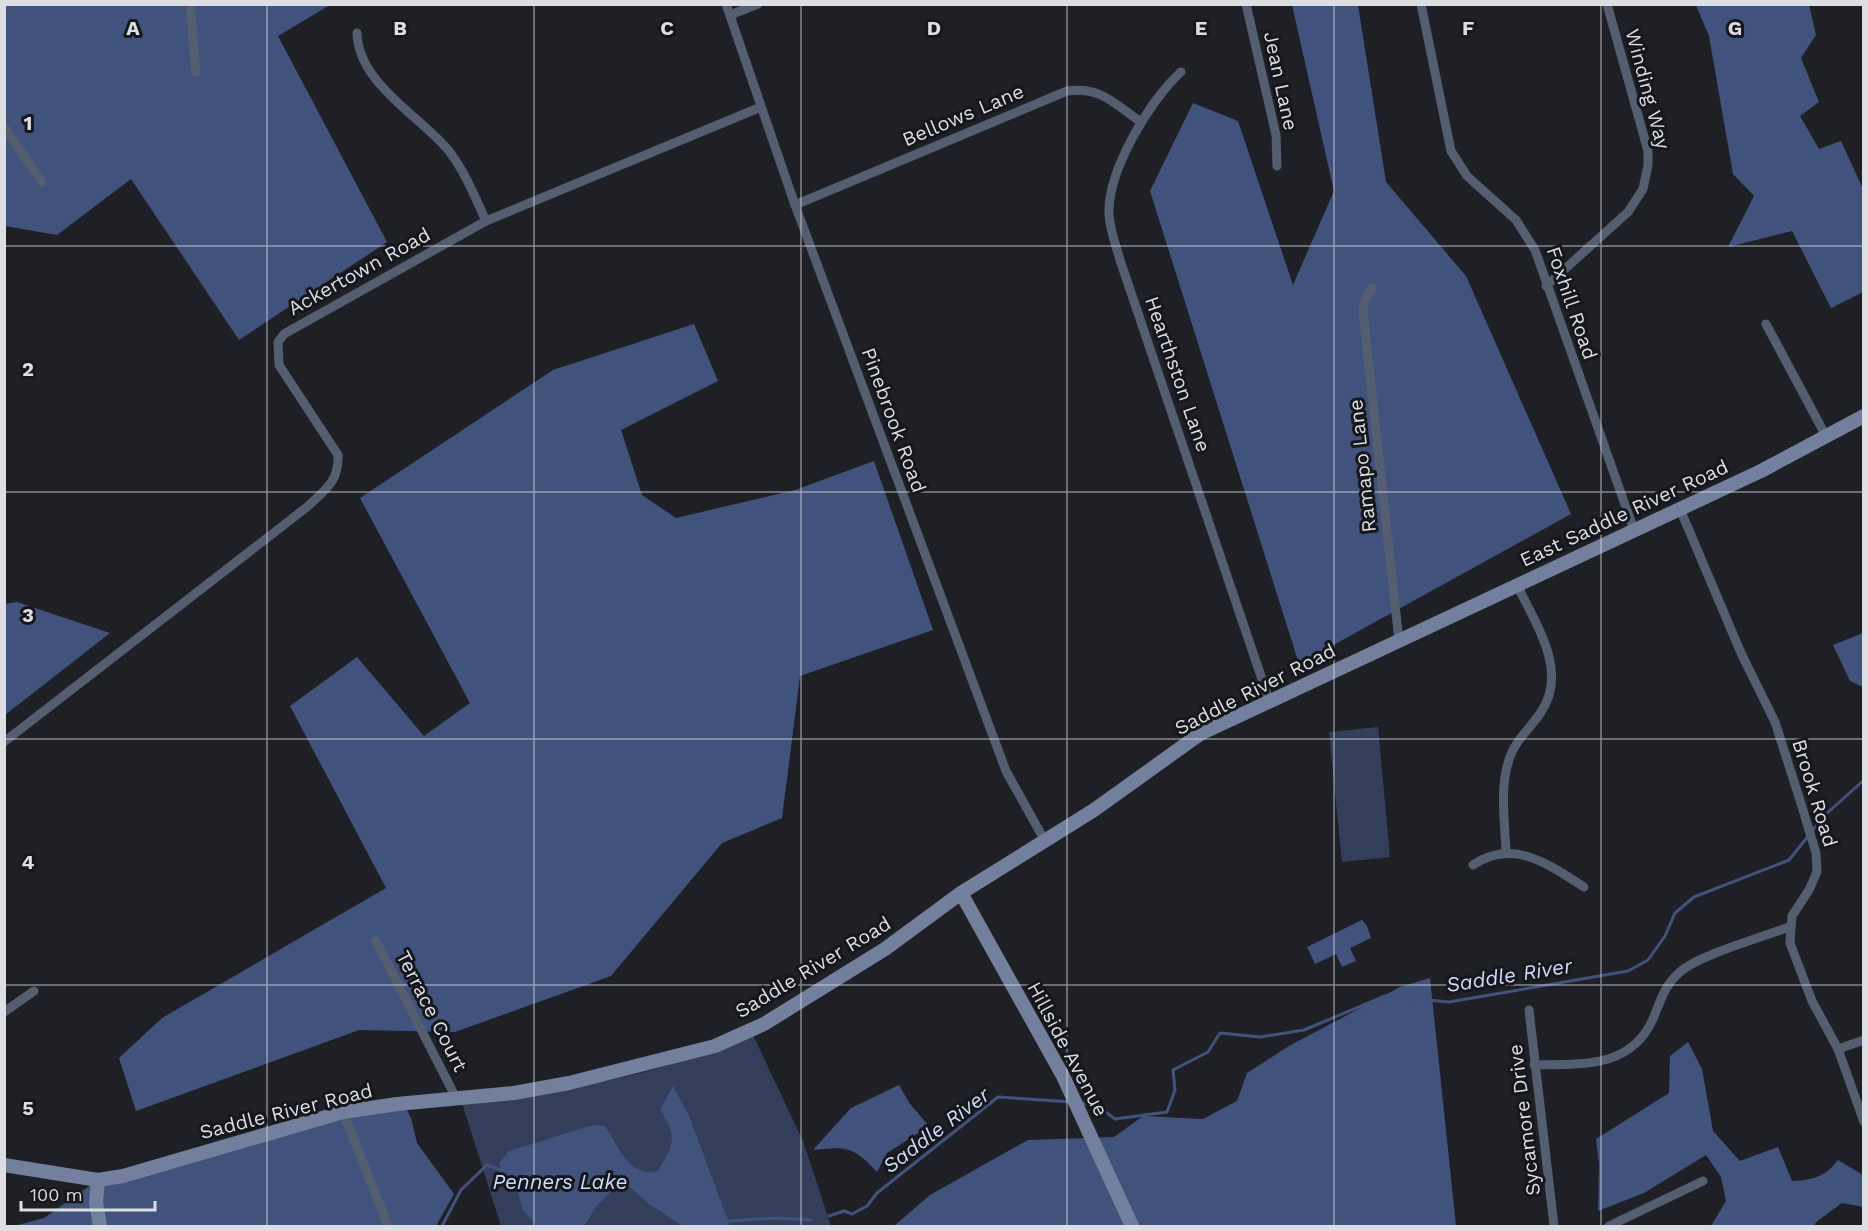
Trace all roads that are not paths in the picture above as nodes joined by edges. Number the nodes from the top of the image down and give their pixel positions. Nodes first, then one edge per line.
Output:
1 (190, 4) edge
2 (726, 4) edge
3 (758, 4) edge
4 (1246, 4) edge
5 (1421, 4) edge
6 (1606, 4) edge
7 (730, 15) junction
8 (357, 33) dead end
9 (196, 72) dead end
10 (1181, 72) dead end
11 (761, 107) junction
12 (1141, 122) junction
13 (4, 127) edge
14 (1277, 166) dead end
15 (42, 182) dead end
16 (795, 205) junction
17 (486, 221) junction
18 (1546, 286) junction
19 (1372, 288) dead end
20 (1766, 324) dead end
21 (1863, 416) edge
22 (1826, 436) junction
23 (1680, 509) junction
24 (1634, 530) junction
25 (1517, 585) junction
26 (1399, 641) junction
27 (1269, 700) junction
28 (4, 742) edge
29 (1045, 841) junction
30 (1506, 852) junction
31 (1473, 865) dead end
32 (1584, 887) dead end
33 (961, 893) junction
34 (1789, 927) junction
35 (376, 941) dead end
36 (34, 991) dead end
37 (1529, 1010) dead end
38 (4, 1012) edge
39 (1863, 1040) edge
40 (1838, 1049) junction
41 (1534, 1065) junction
42 (456, 1098) junction
43 (343, 1112) junction
44 (1863, 1122) edge
45 (4, 1165) edge
46 (98, 1180) junction
47 (1703, 1181) dead end
48 (100, 1227) edge
49 (388, 1227) edge
50 (1132, 1227) edge
51 (1554, 1227) edge
52 (1609, 1227) edge

1 - 9 street
2 - 7 street, Pinebrook Road
3 - 7 street
4 - 14 street, Jean Lane
5 - 18 street, Foxhill Road
6 - 18 street, Winding Way
7 - 11 street, Pinebrook Road
8 - 17 street
10 - 12 street, Hearthston Lane
11 - 16 street, Pinebrook Road
11 - 17 street, Ackertown Road
12 - 16 street, Bellows Lane
12 - 27 street, Hearthston Lane
13 - 15 street
16 - 29 street, Pinebrook Road
17 - 28 street, Ackertown Road
18 - 24 street, Foxhill Road
19 - 26 street, Ramapo Lane
20 - 22 street
21 - 22 main road, East Saddle River Road
22 - 23 main road, East Saddle River Road
23 - 24 main road, East Saddle River Road
23 - 34 street, Brook Road
24 - 25 main road, East Saddle River Road
25 - 26 main road, East Saddle River Road
25 - 30 street
26 - 27 main road, Saddle River Road
27 - 29 main road, Saddle River Road
29 - 33 main road, Saddle River Road
30 - 31 street
30 - 32 street
33 - 42 main road, Saddle River Road
33 - 50 main road, Hillside Avenue
34 - 40 street
34 - 41 street
35 - 42 street, Terrace Court
36 - 38 street
37 - 41 street, Sycamore Drive
39 - 40 street
40 - 44 street
41 - 51 street, Sycamore Drive
42 - 43 main road, Saddle River Road
43 - 46 main road, Saddle River Road
43 - 49 street
45 - 46 main road, Saddle River Road
46 - 48 main road
47 - 52 street

